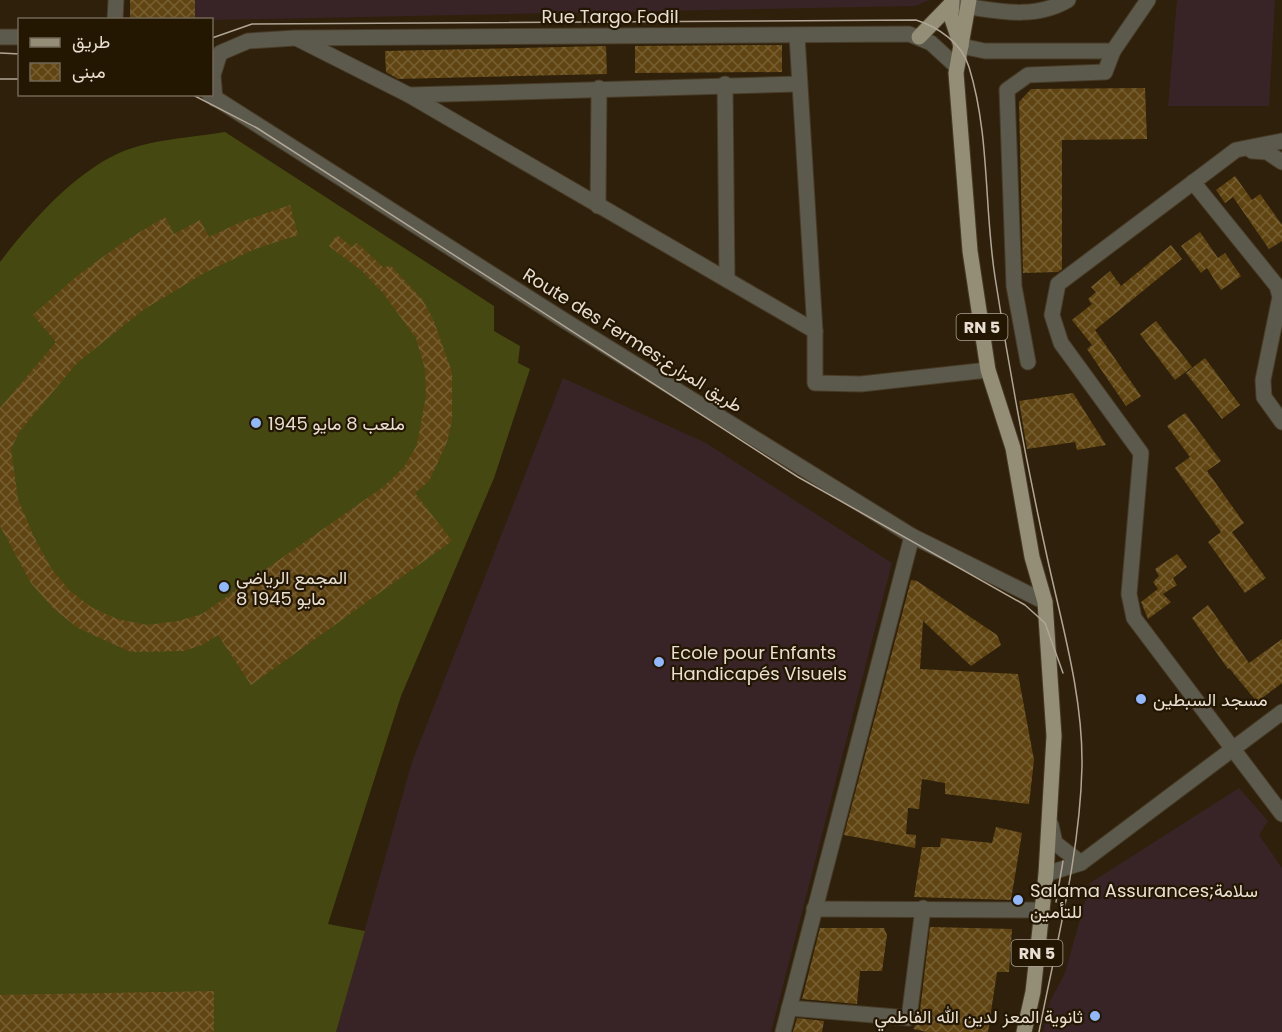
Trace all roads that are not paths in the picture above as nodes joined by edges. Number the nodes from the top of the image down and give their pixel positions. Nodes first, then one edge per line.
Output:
1 (116, 0) edge
2 (1068, 0) edge
3 (1148, 0) edge
4 (951, 2) edge
5 (969, 3) edge
6 (115, 18) edge
7 (797, 36) junction
8 (0, 37) edge
9 (919, 37) junction
10 (18, 38) edge
11 (295, 38) junction
12 (961, 46) junction
13 (1113, 51) junction
14 (216, 54) edge
15 (956, 66) junction
16 (213, 75) edge
17 (725, 84) junction
18 (798, 84) junction
19 (598, 88) junction
20 (409, 95) junction
21 (212, 97) edge
22 (1282, 141) edge
23 (1236, 150) junction
24 (1282, 162) edge
25 (1193, 182) junction
26 (598, 206) junction
27 (727, 280) junction
28 (815, 331) junction
29 (1028, 362) dead end
30 (988, 370) junction
31 (1282, 422) edge
32 (912, 536) junction
33 (1046, 602) junction
34 (1282, 712) edge
35 (1232, 749) junction
36 (1282, 814) edge
37 (1050, 819) junction
38 (1081, 863) junction
39 (1046, 874) junction
40 (923, 908) junction
41 (814, 909) junction
42 (1042, 910) junction
43 (789, 1008) junction
44 (783, 1032) edge
45 (1024, 1032) edge

1 - 6 street
2 - 5 street
3 - 13 street
4 - 5 street
4 - 9 main road
4 - 12 main road
5 - 12 main road, RN 5
7 - 9 street, Rue Targo Fodil
7 - 11 street, Rue Targo Fodil
7 - 18 street
8 - 10 street
9 - 15 street, Rue Targo Fodil
11 - 14 street, Rue Targo Fodil
11 - 20 street
12 - 13 street
12 - 15 main road, RN 5
13 - 29 street
14 - 16 street, Rue Targo Fodil
15 - 30 main road, RN 5
17 - 18 street
17 - 19 street
17 - 27 street
18 - 28 street
19 - 20 street
19 - 26 street
20 - 26 street
21 - 32 street, Route des Fermes;طريق المزارع
22 - 23 street
23 - 24 street
23 - 25 street
25 - 31 street
25 - 35 street
26 - 27 street
27 - 28 street
28 - 30 street
30 - 33 main road, RN 5
32 - 33 street, Route des Fermes;طريق المزارع
32 - 41 street
33 - 37 main road, RN 5
34 - 35 street
35 - 36 street
35 - 38 street
37 - 38 street
37 - 39 main road, RN 5
38 - 39 street
39 - 42 main road, RN 5
40 - 41 street
40 - 42 street
40 - 43 street
41 - 43 street
42 - 45 main road, RN 5
43 - 44 street

